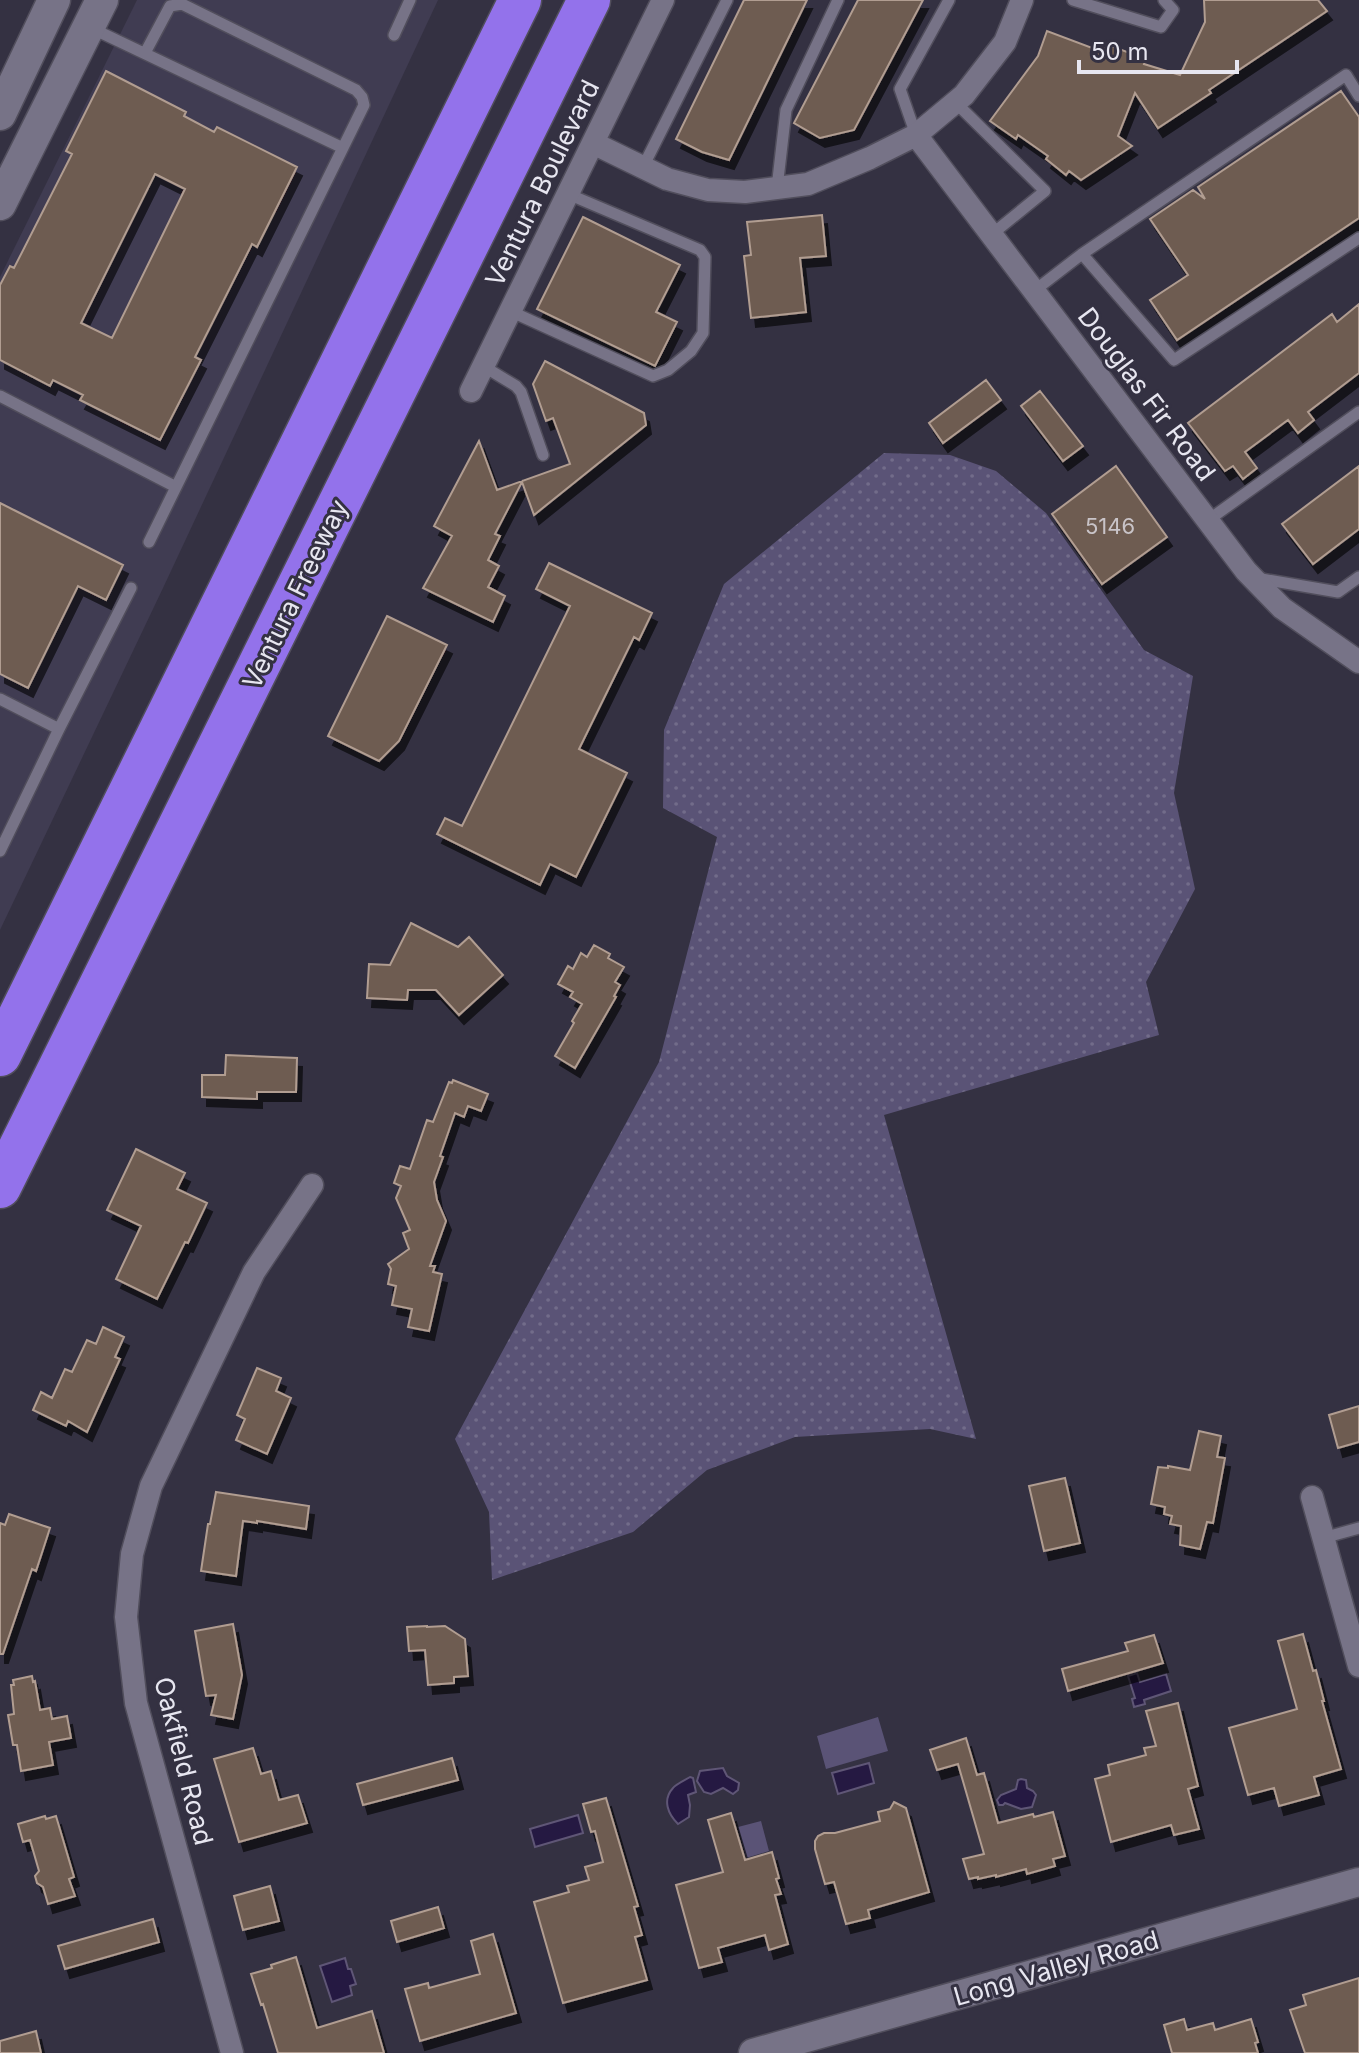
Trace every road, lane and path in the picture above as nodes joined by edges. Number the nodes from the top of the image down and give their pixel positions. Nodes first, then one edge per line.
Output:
1 (54, 0) edge
2 (410, 0) edge
3 (520, 0) edge
4 (589, 0) edge
5 (663, 0) edge
6 (727, 0) edge
7 (838, 0) edge
8 (949, 0) edge
9 (1022, 0) edge
10 (1073, 0) edge
11 (1164, 0) edge
12 (95, 14) edge
13 (394, 35) dead end
14 (145, 53) junction
15 (1359, 96) edge
16 (955, 102) junction
17 (0, 114) edge
18 (916, 135) junction
19 (593, 143) junction
20 (343, 148) junction
21 (643, 167) junction
22 (777, 188) junction
23 (568, 194) junction
24 (0, 204) edge
25 (991, 235) junction
26 (1359, 238) edge
27 (1082, 254) junction
28 (1034, 291) junction
29 (510, 311) junction
30 (483, 366) junction
31 (471, 391) dead end
32 (0, 396) edge
33 (1359, 412) edge
34 (543, 455) dead end
35 (176, 487) junction
36 (1207, 521) junction
37 (149, 542) dead end
38 (1251, 577) junction
39 (1359, 577) edge
40 (131, 588) dead end
41 (1359, 662) edge
42 (0, 699) edge
43 (59, 729) junction
44 (0, 851) edge
45 (0, 1055) edge
46 (312, 1185) dead end
47 (0, 1187) edge
48 (1312, 1497) dead end
49 (1359, 1528) edge
50 (1323, 1538) junction
51 (1359, 1666) edge
52 (1359, 1882) edge
53 (232, 2053) edge
54 (753, 2053) edge

1 - 17 main road
2 - 13 lane
3 - 45 highway
4 - 47 highway, Ventura Freeway
5 - 19 street, Ventura Boulevard
6 - 21 lane
7 - 22 lane
8 - 18 lane
9 - 16 street
10 - 11 lane
12 - 14 lane
12 - 24 main road
14 - 20 lane
14 - 20 lane
15 - 27 lane
16 - 18 street
16 - 25 lane
18 - 22 street
18 - 25 street, Douglas Fir Road
19 - 21 street
19 - 23 street, Ventura Boulevard
20 - 35 lane
21 - 22 street
23 - 29 street, Ventura Boulevard
23 - 29 lane
25 - 28 street, Douglas Fir Road
26 - 27 lane
27 - 28 lane
28 - 36 street, Douglas Fir Road
29 - 30 street, Ventura Boulevard
30 - 31 street, Ventura Boulevard
30 - 34 lane
32 - 35 lane
33 - 36 lane
35 - 37 lane
36 - 38 street, Douglas Fir Road
38 - 39 lane
38 - 41 street, Douglas Fir Road
40 - 43 lane
42 - 43 lane
43 - 44 lane
46 - 53 street, Oakfield Road
48 - 50 street
49 - 50 lane
50 - 51 street
52 - 54 street, Long Valley Road

